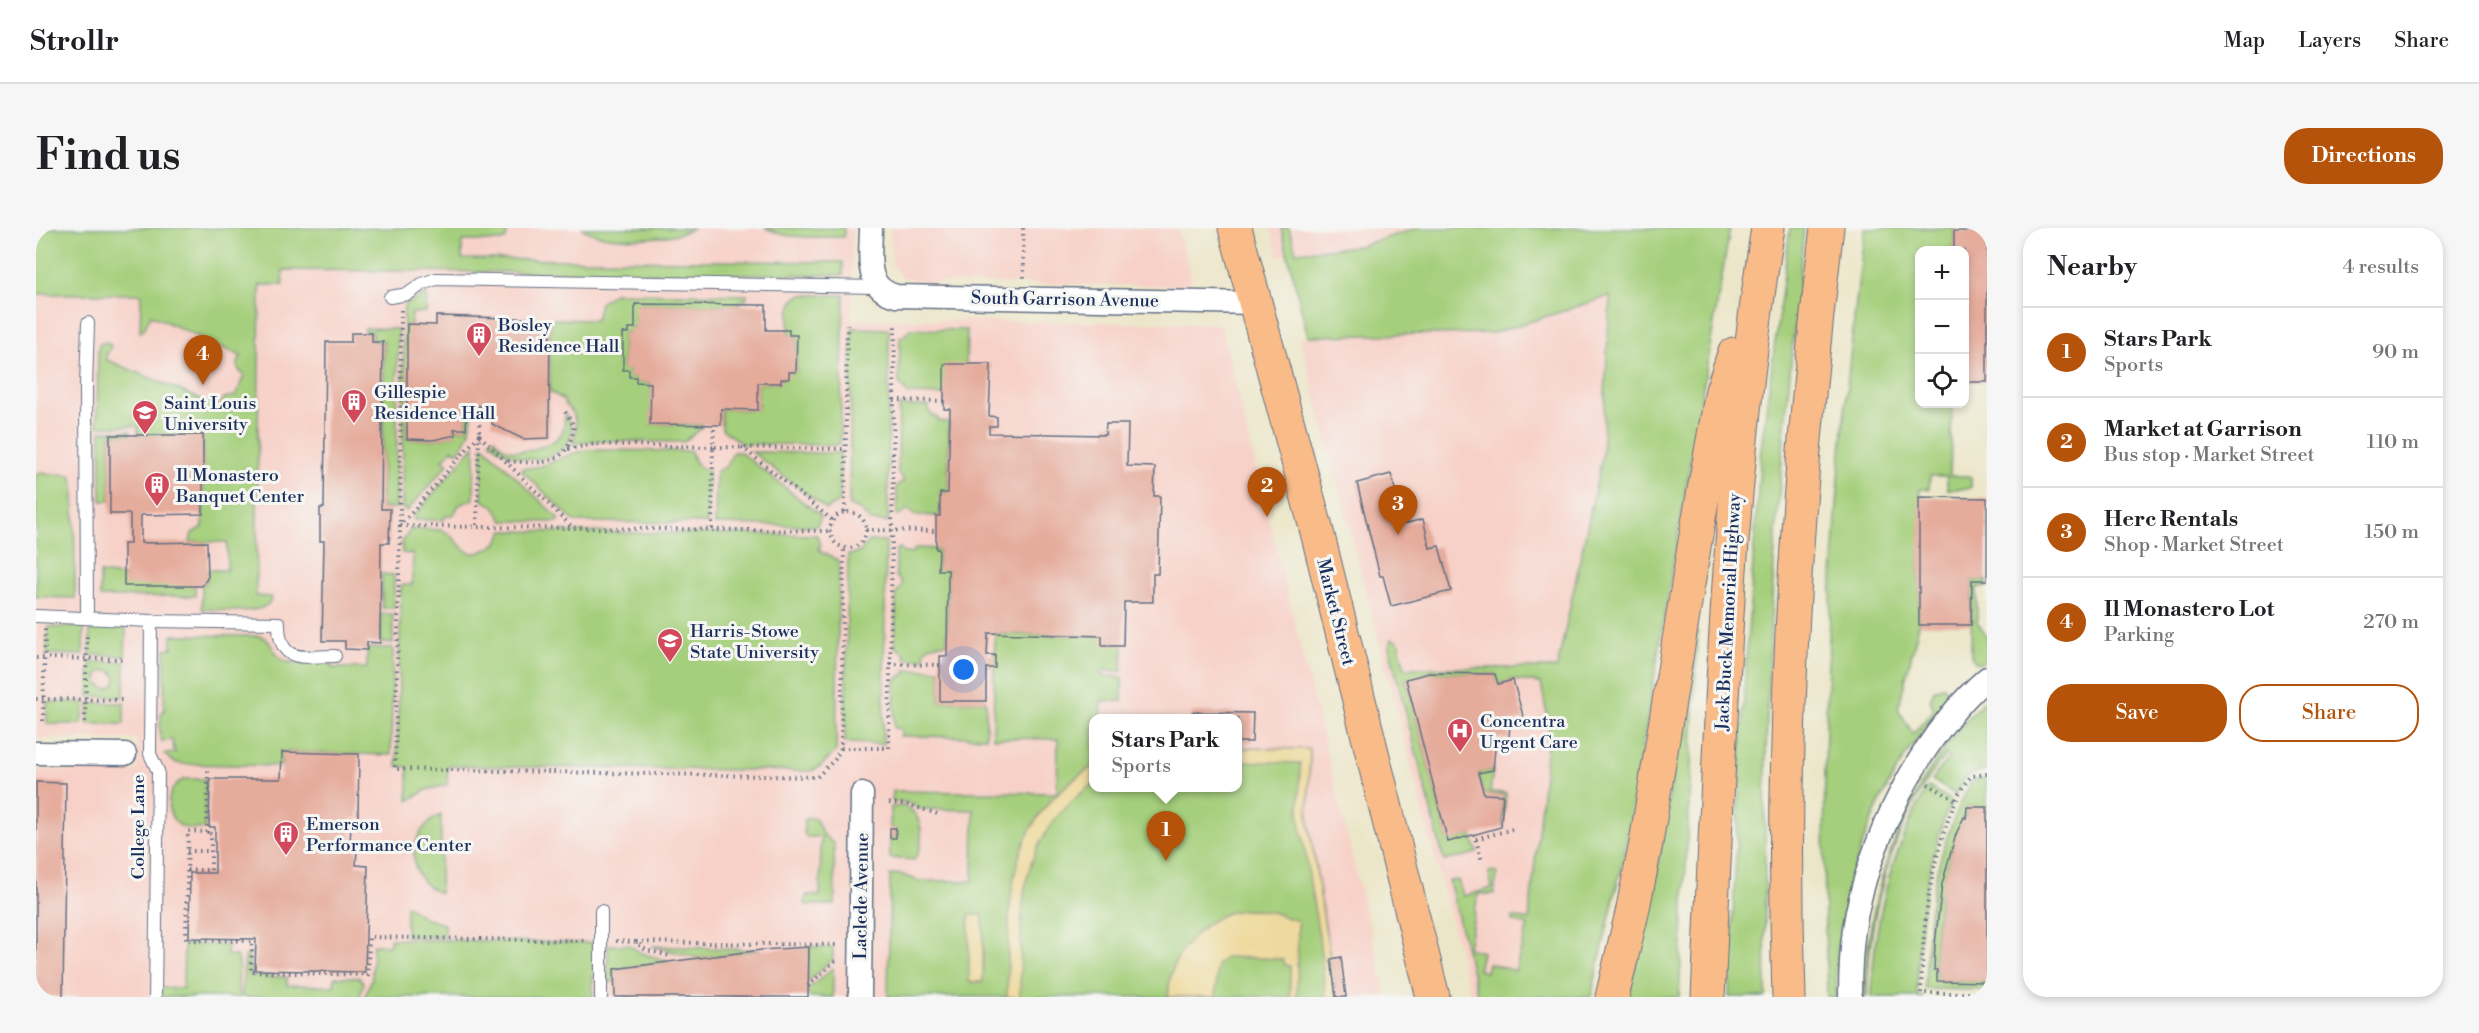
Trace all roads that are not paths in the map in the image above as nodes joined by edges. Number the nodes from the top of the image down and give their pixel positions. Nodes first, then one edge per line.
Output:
1 (872, 228) edge
2 (1235, 228) edge
3 (1768, 228) edge
4 (1827, 228) edge
5 (878, 287) junction
6 (395, 297) road end
7 (1256, 303) junction
8 (1756, 304) junction
9 (88, 323) dead end
10 (36, 616) edge
11 (151, 621) junction
12 (87, 623) junction
13 (335, 656) dead end
14 (1987, 678) edge
15 (36, 753) edge
16 (124, 754) dead end
17 (862, 794) dead end
18 (601, 911) dead end
19 (154, 997) edge
20 (601, 997) edge
21 (860, 997) edge
22 (1433, 997) edge
23 (1612, 997) edge
24 (1708, 997) edge
25 (1789, 997) edge
26 (1850, 997) edge

1 - 5 street
2 - 7 main road, Market Street
3 - 8 main road, Jack Buck Memorial Highway
4 - 25 main road
5 - 6 lane
5 - 7 street, South Garrison Avenue
7 - 22 main road, Market Street
8 - 23 main road
8 - 24 main road, Jack Buck Memorial Highway
9 - 12 lane
10 - 12 lane
11 - 12 lane
11 - 13 lane
11 - 19 lane, College Lane
14 - 26 street
15 - 16 street
17 - 21 street, Laclede Avenue
18 - 20 lane

